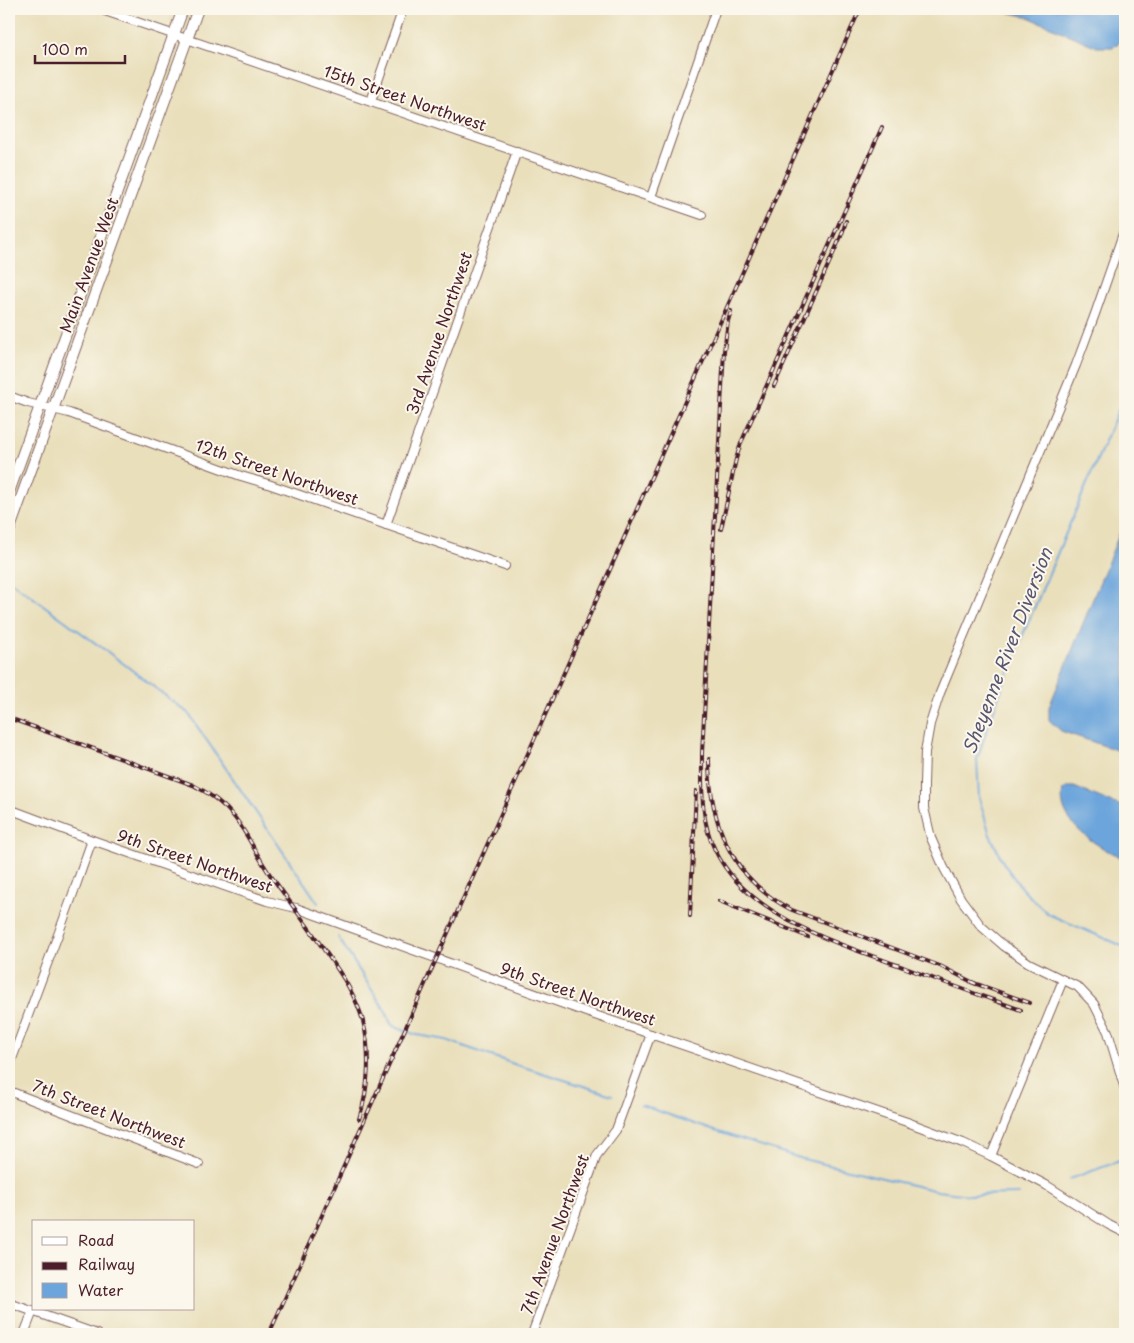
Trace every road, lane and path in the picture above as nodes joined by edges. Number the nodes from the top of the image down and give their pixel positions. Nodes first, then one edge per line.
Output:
1 (100, 9) edge
2 (183, 9) edge
3 (198, 9) edge
4 (403, 9) edge
5 (716, 9) edge
6 (174, 34) junction
7 (187, 39) junction
8 (371, 101) junction
9 (517, 152) junction
10 (651, 198) junction
11 (702, 215) dead end
12 (1125, 228) edge
13 (9, 396) edge
14 (40, 405) junction
15 (53, 408) junction
16 (9, 492) edge
17 (386, 524) junction
18 (9, 531) edge
19 (505, 566) dead end
20 (9, 809) edge
21 (92, 840) junction
22 (1063, 980) junction
23 (651, 1034) junction
24 (9, 1067) edge
25 (1125, 1089) edge
26 (9, 1091) edge
27 (991, 1156) junction
28 (199, 1164) dead end
29 (1125, 1233) edge
30 (9, 1303) edge
31 (32, 1311) junction
32 (85, 1333) edge
33 (24, 1334) edge
34 (96, 1334) edge
35 (532, 1334) edge

1 - 6 street, 15th Street Northwest
2 - 6 main road, Main Avenue West
3 - 7 main road, Main Avenue West
4 - 8 street
5 - 10 street
6 - 7 street, 15th Street Northwest
6 - 14 main road, Main Avenue West
7 - 8 street, 15th Street Northwest
7 - 15 main road, Main Avenue West
8 - 9 street, 15th Street Northwest
9 - 10 street, 15th Street Northwest
9 - 17 street, 3rd Avenue Northwest
10 - 11 street, 15th Street Northwest
12 - 22 street
13 - 14 street, 12th Street Northwest
14 - 15 street, 12th Street Northwest
14 - 16 main road, Main Avenue West
15 - 17 street, 12th Street Northwest
15 - 18 main road, Main Avenue West
17 - 19 street, 12th Street Northwest
20 - 21 street, 9th Street Northwest
21 - 23 street, 9th Street Northwest
21 - 24 street
22 - 25 street
22 - 27 street
23 - 27 street, 9th Street Northwest
23 - 35 street, 7th Avenue Northwest
26 - 28 street, 7th Street Northwest
27 - 29 street, 9th Street Northwest
30 - 31 street
31 - 32 street
31 - 33 street
32 - 34 street

